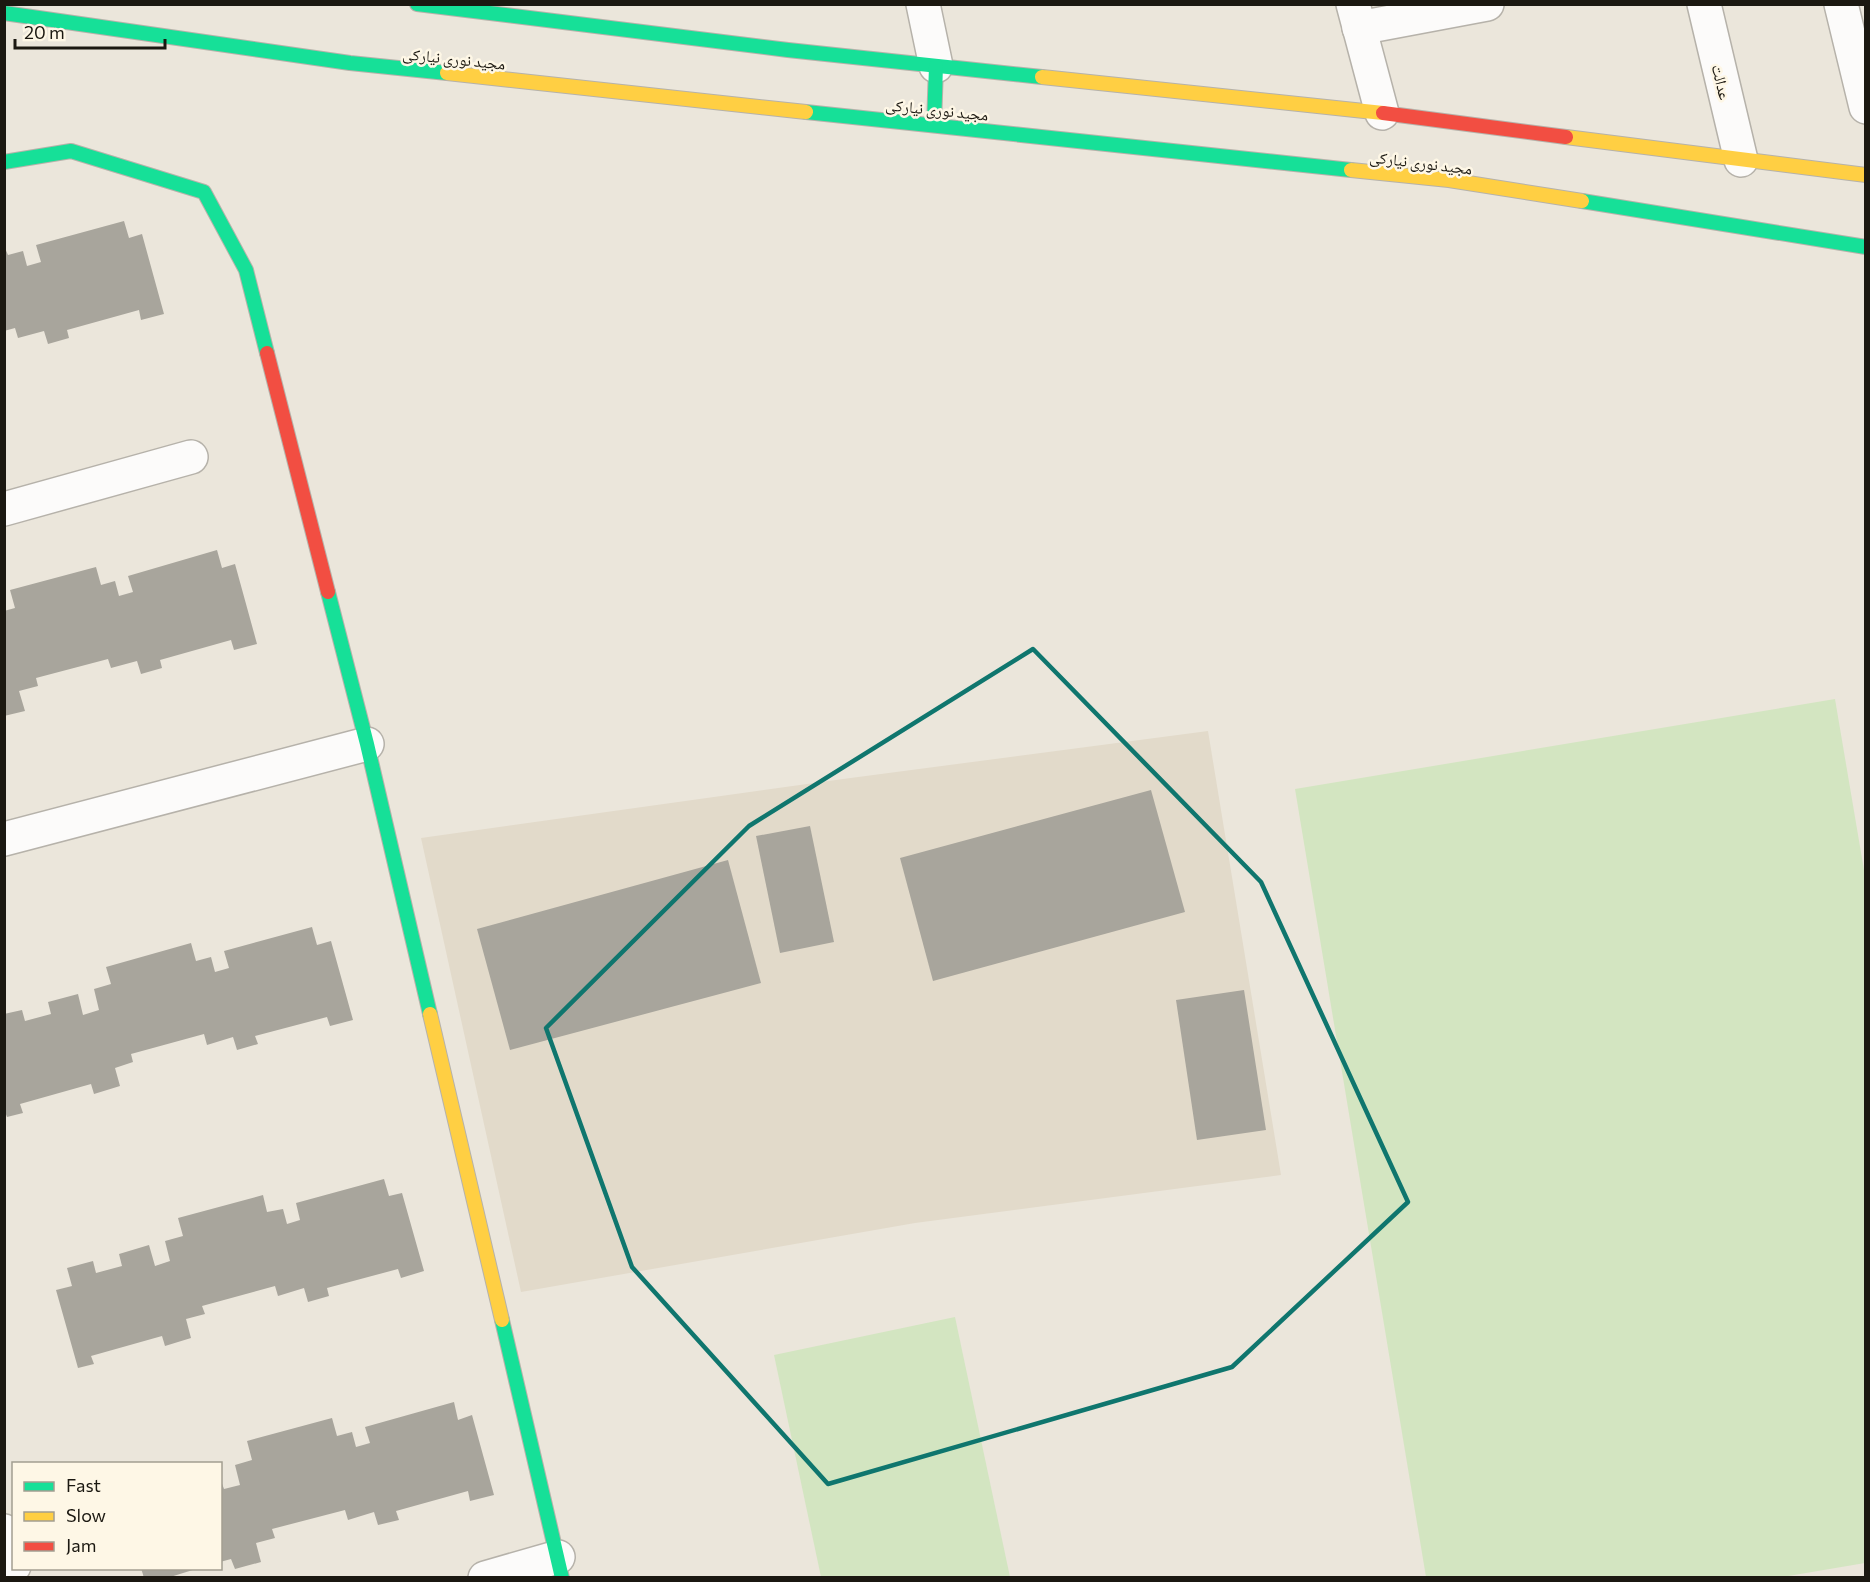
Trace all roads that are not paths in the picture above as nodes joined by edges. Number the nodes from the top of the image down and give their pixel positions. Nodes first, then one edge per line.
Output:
1 (417, 4) edge
2 (923, 4) edge
3 (1487, 4) edge
4 (1704, 4) edge
5 (1841, 4) edge
6 (4, 13) edge
7 (1356, 16) edge
8 (936, 66) junction
9 (1866, 107) edge
10 (1382, 113) junction
11 (934, 125) junction
12 (1741, 160) junction
13 (4, 162) edge
14 (1866, 175) edge
15 (1866, 247) edge
16 (191, 457) dead end
17 (4, 509) edge
18 (367, 744) junction
19 (4, 839) edge
20 (4, 1531) edge
21 (12, 1560) edge
22 (560, 1568) edge
23 (485, 1578) edge

1 - 8 main road
2 - 8 street
3 - 7 street
4 - 12 street, عدالت
5 - 9 street
6 - 11 main road, مجید نوری نیارکی
7 - 10 street
8 - 10 main road
8 - 11 main road
10 - 12 main road
11 - 15 main road, مجید نوری نیارکی
12 - 14 main road
13 - 18 main road
16 - 17 street
18 - 19 street
18 - 22 main road
20 - 21 street
22 - 23 street

